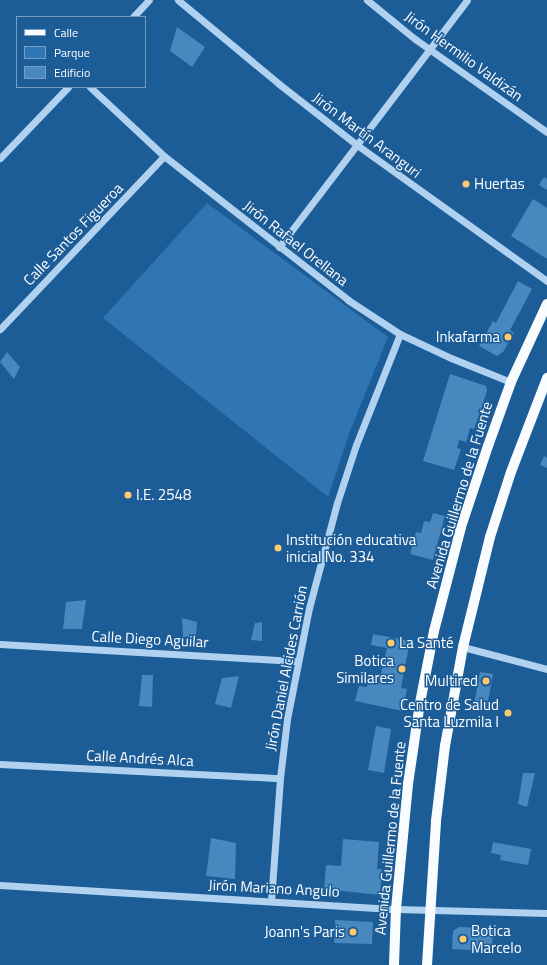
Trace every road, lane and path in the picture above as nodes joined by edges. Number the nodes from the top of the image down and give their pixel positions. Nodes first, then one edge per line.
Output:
1 (149, 0) edge
2 (178, 0) edge
3 (367, 0) edge
4 (467, 0) edge
5 (134, 16) edge
6 (430, 50) junction
7 (67, 88) edge
8 (91, 88) edge
9 (547, 132) edge
10 (356, 145) junction
11 (164, 156) junction
12 (0, 158) edge
13 (279, 247) junction
14 (547, 281) edge
15 (547, 304) edge
16 (0, 329) edge
17 (400, 334) junction
18 (547, 378) edge
19 (511, 382) junction
20 (0, 644) edge
21 (463, 647) junction
22 (298, 661) junction
23 (547, 668) edge
24 (0, 764) edge
25 (280, 778) junction
26 (0, 885) edge
27 (270, 901) junction
28 (396, 909) junction
29 (430, 910) junction
30 (547, 913) edge
31 (394, 965) edge
32 (427, 965) edge

1 - 5 street
2 - 10 street, Jirón Martín Aranguri
3 - 6 street, Jirón Hermilio Valdizán
4 - 6 street
6 - 9 street, Jirón Hermilio Valdizán
6 - 10 street
7 - 12 street
8 - 11 street, Jirón Rafael Orellana
10 - 13 street
10 - 14 street, Jirón Martín Aranguri
11 - 13 street, Jirón Rafael Orellana
11 - 16 street, Calle Santos Figueroa
13 - 17 street, Jirón Rafael Orellana
15 - 19 main road, Avenida Guillermo de la Fuente
17 - 19 street, Jirón Rafael Orellana
17 - 22 street, Jirón Daniel Alcides Carrión
18 - 21 main road
19 - 28 main road, Avenida Guillermo de la Fuente
20 - 22 street, Calle Diego Aguilar
21 - 23 street
21 - 29 main road
22 - 25 street, Jirón Daniel Alcides Carrión
24 - 25 street, Calle Andrés Alca
25 - 27 street, Jirón Daniel Alcides Carrión
26 - 27 street, Jirón Mariano Angulo
27 - 28 street, Jirón Mariano Angulo
28 - 29 street, Jirón Mariano Angulo
28 - 31 main road, Avenida Guillermo de la Fuente
29 - 30 street, Jirón Mariano Angulo
29 - 32 main road

